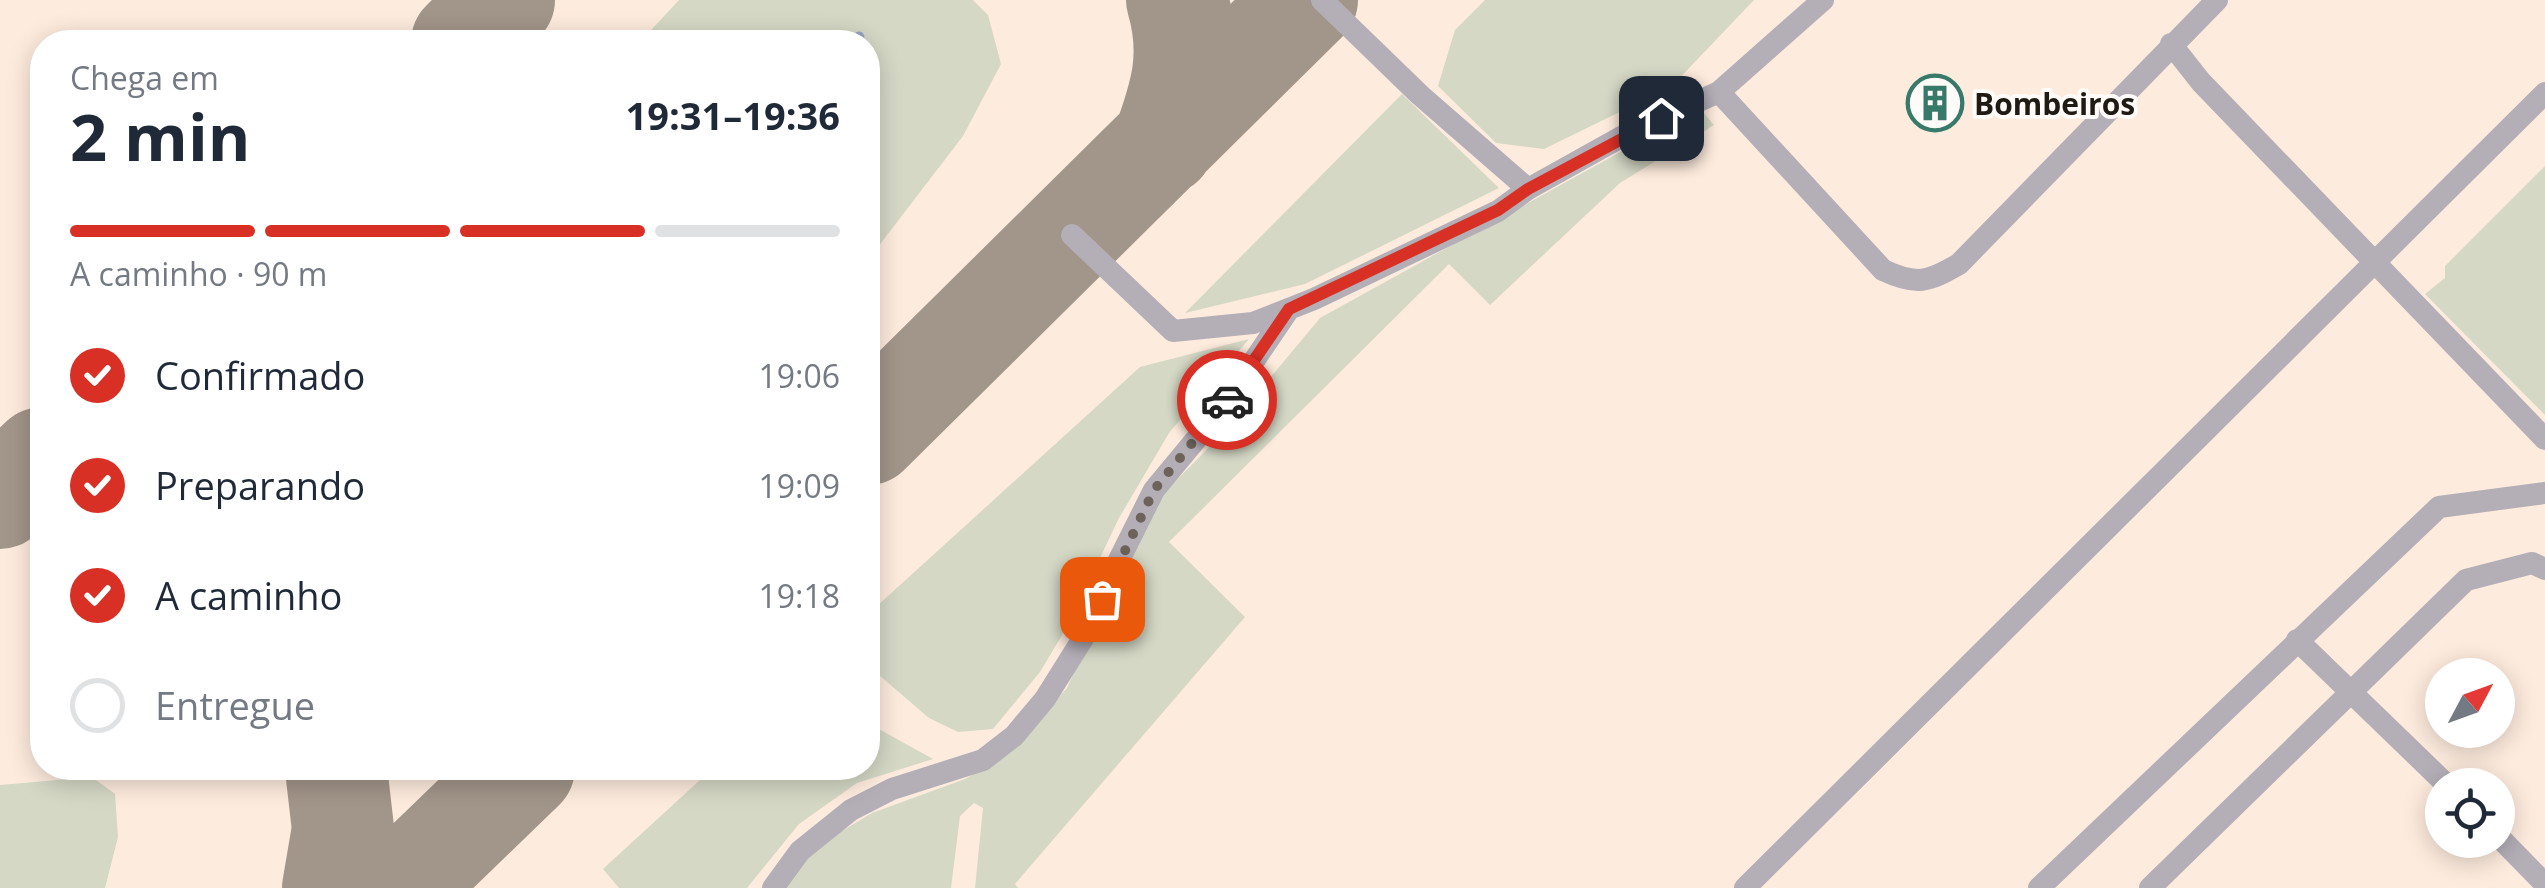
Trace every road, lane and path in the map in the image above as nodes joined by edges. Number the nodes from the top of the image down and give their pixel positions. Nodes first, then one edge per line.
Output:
1 (1322, 0) edge
2 (1823, 0) edge
3 (2217, 0) edge
4 (2171, 44) junction
5 (1719, 92) junction
6 (2545, 93) edge
7 (1528, 189) junction
8 (1072, 234) dead end
9 (2376, 263) junction
10 (1289, 309) junction
11 (2545, 439) edge
12 (2545, 493) edge
13 (2545, 569) edge
14 (2297, 640) junction
15 (2352, 691) junction
16 (2430, 768) edge
17 (2515, 853) edge
18 (2545, 884) edge
19 (773, 888) edge
20 (1745, 888) edge
21 (2039, 888) edge
22 (2150, 888) edge

1 - 7 lane
2 - 5 lane
3 - 4 lane
4 - 5 lane
4 - 9 lane
5 - 7 lane
6 - 9 lane
7 - 10 lane
8 - 10 lane
9 - 11 lane
9 - 20 lane
10 - 19 lane
12 - 14 lane
13 - 15 lane
14 - 15 lane
14 - 21 lane
15 - 16 lane
15 - 22 lane
17 - 18 lane

